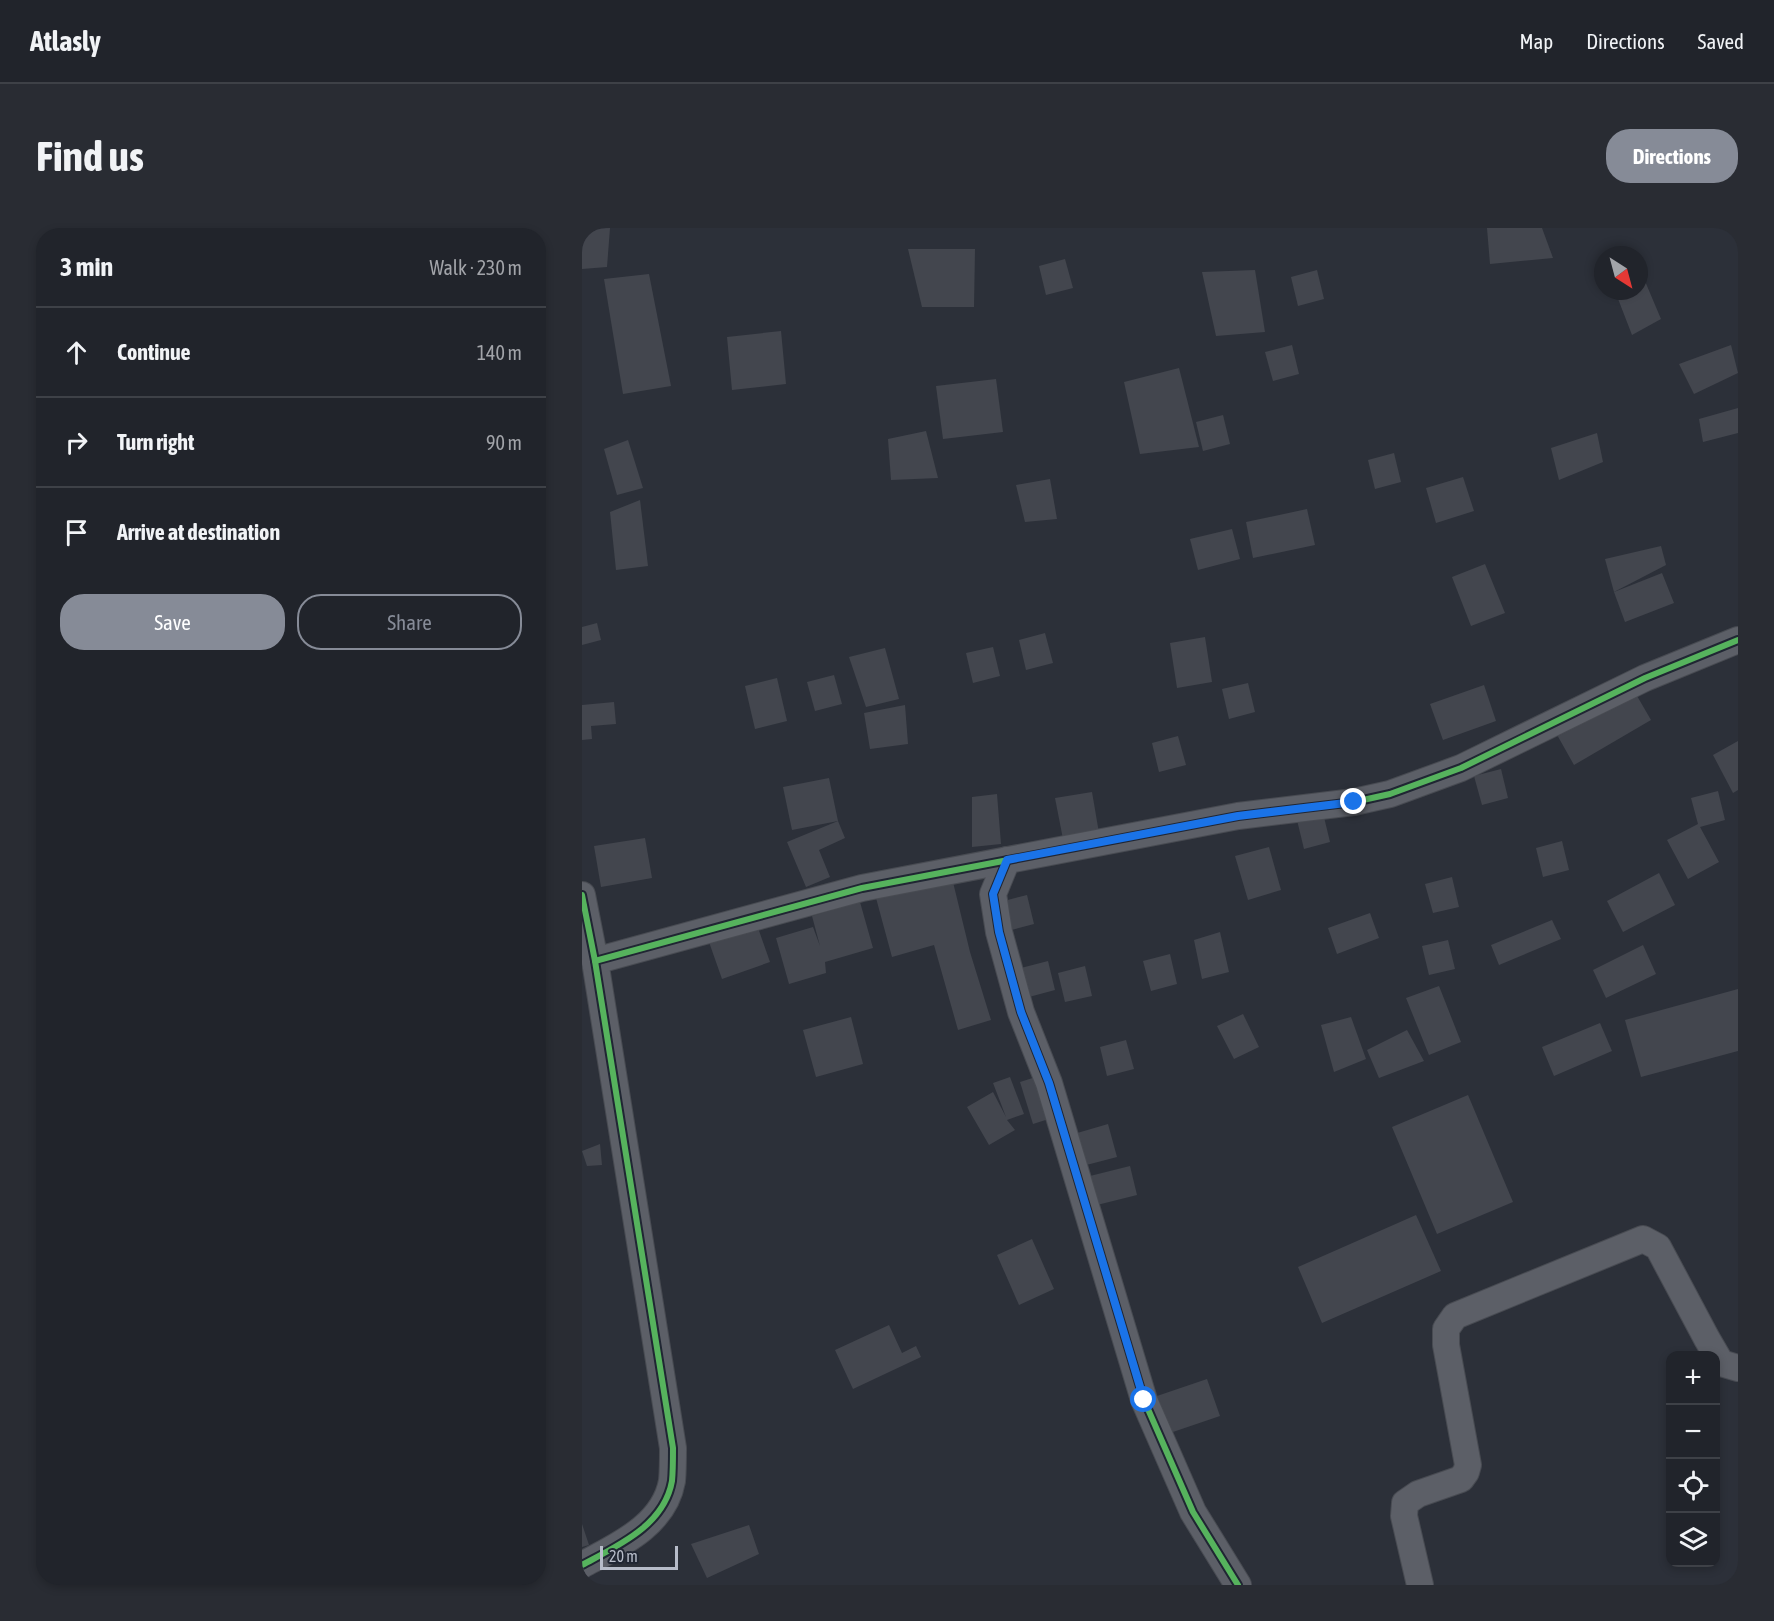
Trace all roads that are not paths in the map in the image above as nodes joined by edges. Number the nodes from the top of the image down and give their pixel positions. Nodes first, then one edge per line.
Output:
1 (1738, 639) edge
2 (1007, 860) junction
3 (582, 895) edge
4 (595, 961) junction
5 (1738, 1368) edge
6 (582, 1565) edge
7 (1238, 1585) edge
8 (1420, 1585) edge

1 - 2 street
2 - 4 street
2 - 7 street
3 - 4 street
4 - 6 street
5 - 8 street

